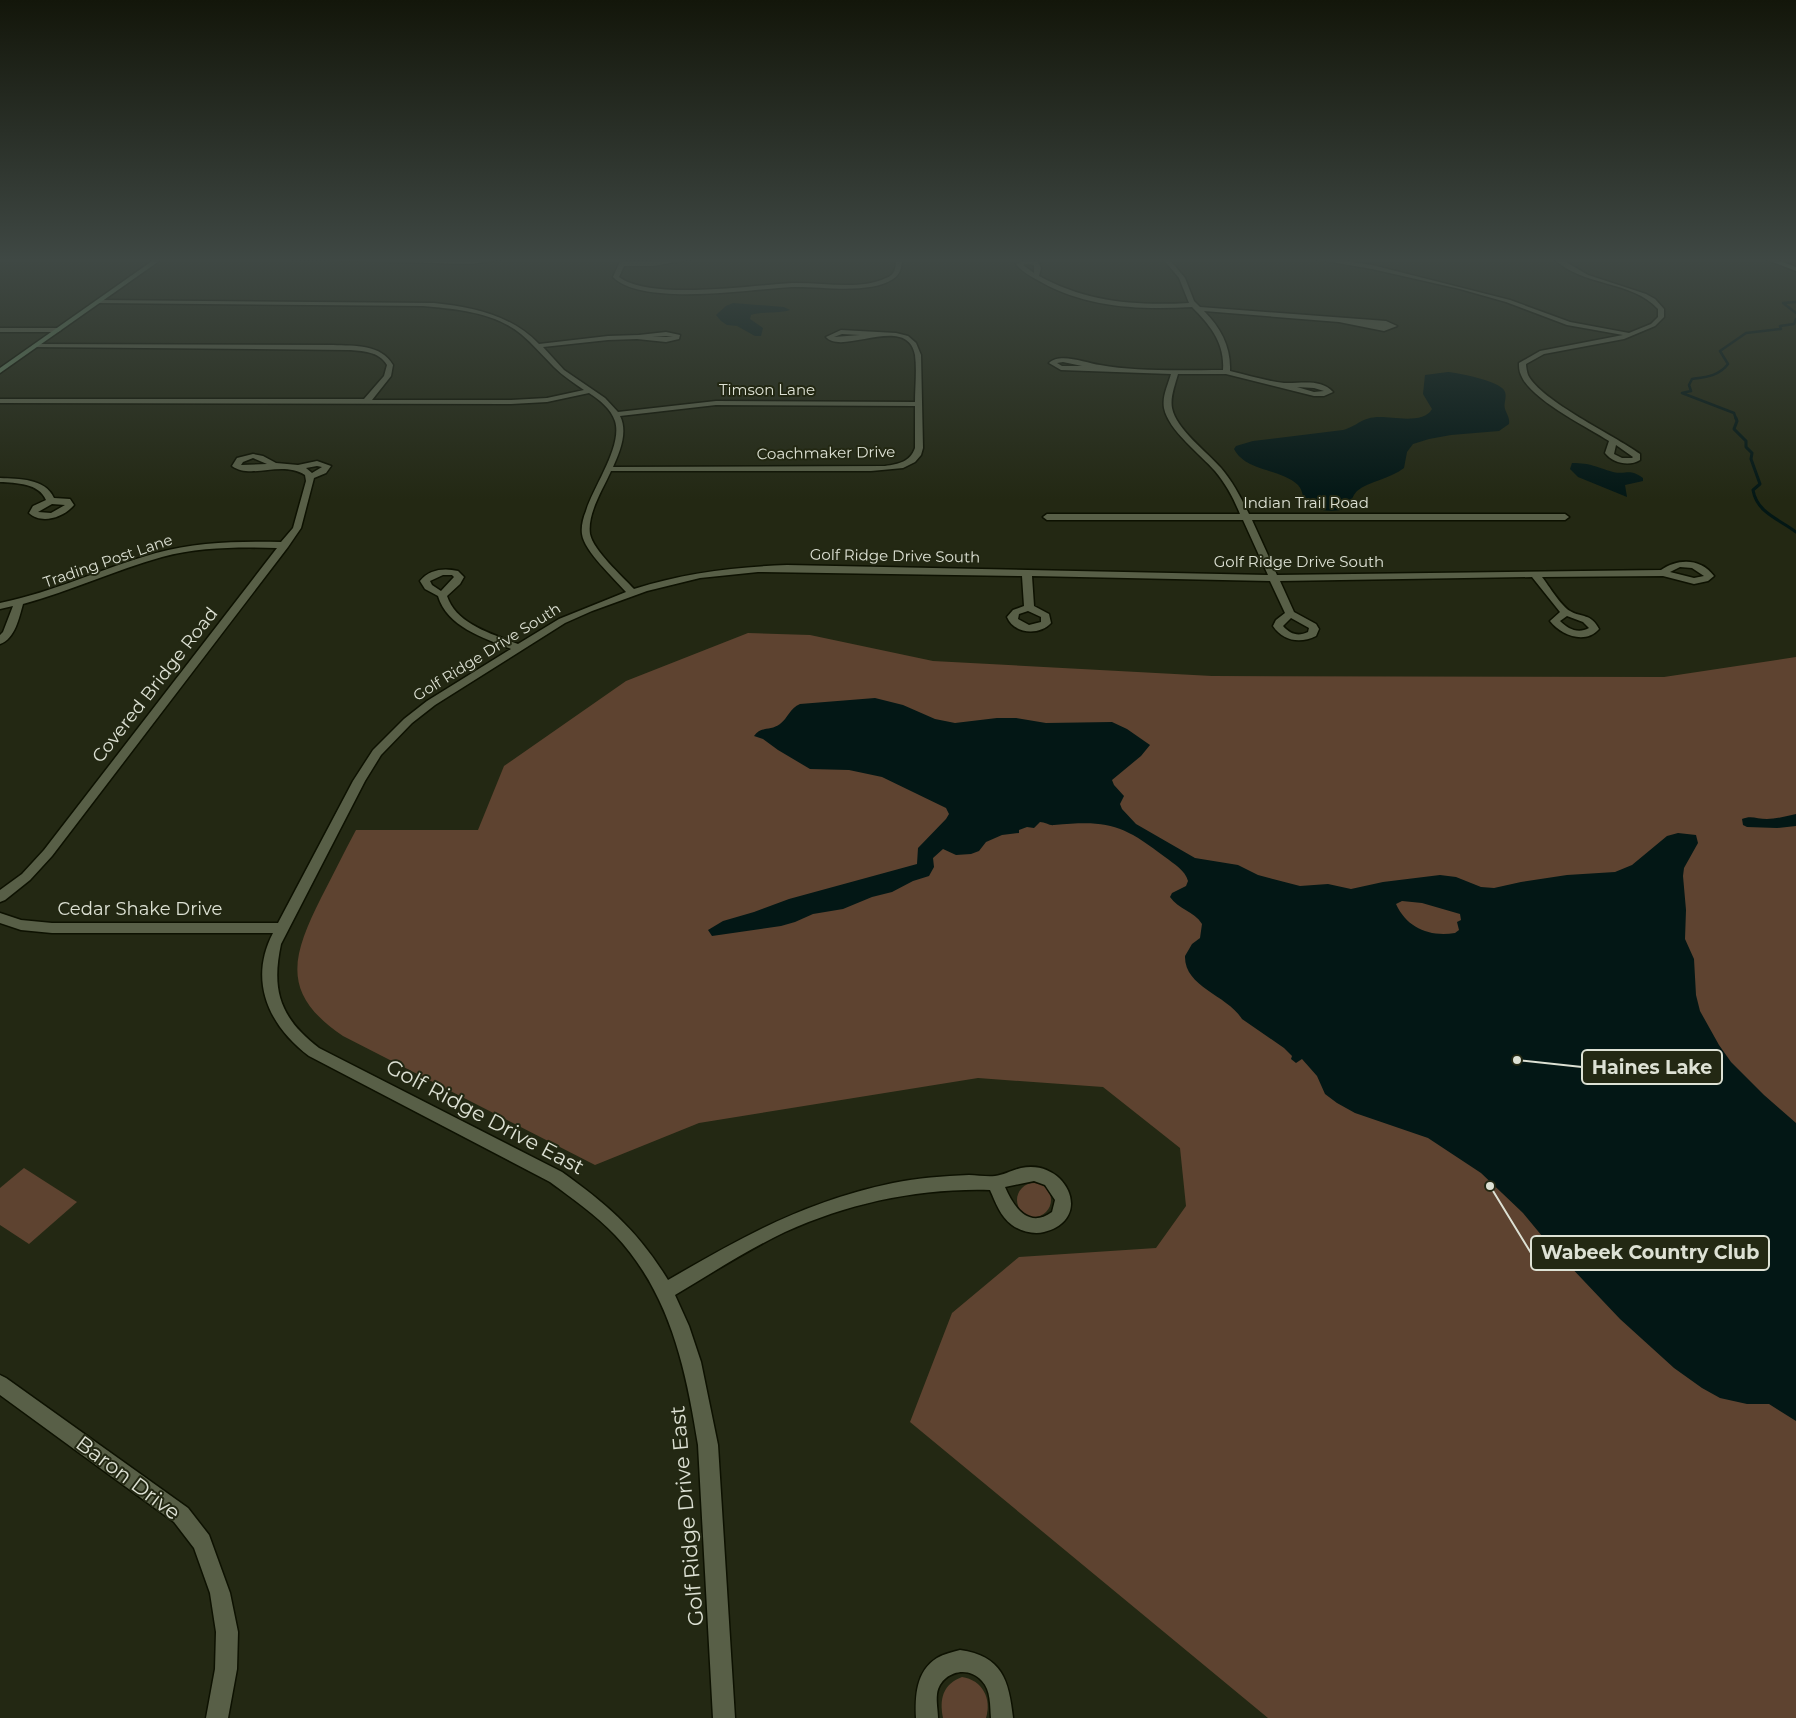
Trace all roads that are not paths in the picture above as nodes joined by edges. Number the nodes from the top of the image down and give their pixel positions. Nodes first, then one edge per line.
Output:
1 (45, 339) edge
2 (530, 339) edge
3 (584, 339) edge
4 (905, 339) edge
5 (1221, 339) edge
6 (1576, 339) edge
7 (1618, 339) edge
8 (35, 346) junction
9 (538, 346) junction
10 (1577, 346) junction
11 (1102, 368) junction
12 (0, 371) edge
13 (1175, 372) junction
14 (1226, 372) junction
15 (1283, 384) junction
16 (590, 391) junction
17 (0, 401) edge
18 (366, 402) junction
19 (918, 404) junction
20 (616, 414) junction
21 (1613, 441) dead end
22 (272, 464) dead end
23 (298, 468) junction
24 (608, 469) junction
25 (310, 477) junction
26 (0, 480) edge
27 (51, 501) dead end
28 (1047, 517) dead end
29 (1247, 517) junction
30 (1565, 517) dead end
31 (285, 544) junction
32 (1663, 573) dead end
33 (1027, 574) junction
34 (1534, 575) junction
35 (1274, 578) junction
36 (632, 593) junction
37 (442, 595) dead end
38 (19, 603) junction
39 (0, 606) edge
40 (1029, 607) dead end
41 (1566, 613) dead end
42 (1290, 614) dead end
43 (0, 641) edge
44 (518, 648) junction
45 (0, 897) edge
46 (0, 918) edge
47 (282, 928) junction
48 (994, 1183) dead end
49 (665, 1291) junction
50 (0, 1384) edge
51 (217, 1718) edge
52 (724, 1718) edge
53 (927, 1718) edge
54 (1002, 1718) edge

1 - 8 street
2 - 9 street
3 - 9 street
4 - 19 street, Coachmaker Drive
5 - 14 street
6 - 10 street
7 - 10 street
8 - 12 street
8 - 18 street
9 - 16 street
10 - 21 street
11 - 11 street
11 - 13 street
13 - 14 street
13 - 29 street
14 - 15 street
15 - 15 street
16 - 18 street
16 - 20 street
17 - 18 street
19 - 20 street, Timson Lane
19 - 24 street, Coachmaker Drive
20 - 24 street
22 - 23 street
23 - 25 street
23 - 25 street
24 - 36 street
25 - 31 street, Covered Bridge Road
26 - 27 street
28 - 29 street, Indian Trail Road
29 - 30 street, Indian Trail Road
29 - 35 street
31 - 38 street, Trading Post Lane
31 - 45 street, Covered Bridge Road
32 - 34 street, Golf Ridge Drive South
33 - 35 street, Golf Ridge Drive South
33 - 36 street, Golf Ridge Drive South
33 - 40 street
34 - 35 street, Golf Ridge Drive South
34 - 41 street
35 - 42 street
36 - 44 street, Golf Ridge Drive South
37 - 44 street
38 - 39 street, Trading Post Lane
38 - 43 street
44 - 47 street, Golf Ridge Drive South
46 - 47 street, Cedar Shake Drive
47 - 49 street, Golf Ridge Drive East
48 - 49 street
49 - 52 street, Golf Ridge Drive East
50 - 51 street, Baron Drive
53 - 54 street

